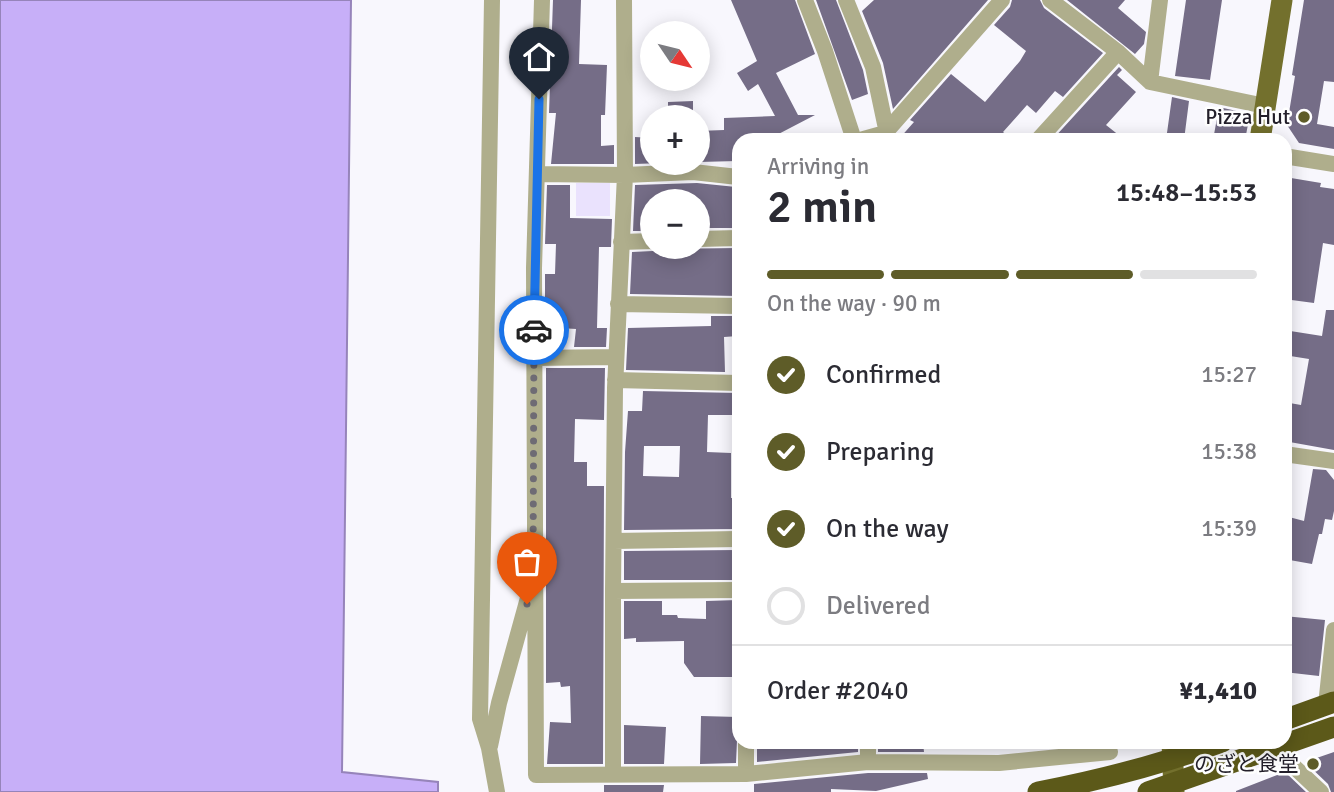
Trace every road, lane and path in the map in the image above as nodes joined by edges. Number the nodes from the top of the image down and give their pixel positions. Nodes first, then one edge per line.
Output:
1 (492, 0) edge
2 (542, 0) edge
3 (624, 0) edge
4 (805, 0) edge
5 (846, 0) edge
6 (1002, 0) edge
7 (1050, 0) edge
8 (1160, 0) edge
9 (1282, 0) edge
10 (1118, 52) junction
11 (1150, 82) junction
12 (1265, 106) junction
13 (852, 133) edge
14 (886, 133) edge
15 (890, 133) edge
16 (1044, 133) edge
17 (1261, 133) edge
18 (1292, 157) edge
19 (1334, 164) edge
20 (537, 174) junction
21 (625, 175) junction
22 (732, 176) edge
23 (732, 238) edge
24 (710, 239) edge
25 (640, 241) edge
26 (621, 242) junction
27 (618, 304) junction
28 (732, 306) edge
29 (616, 356) junction
30 (534, 358) junction
31 (615, 380) junction
32 (732, 383) edge
33 (1292, 455) edge
34 (1334, 461) edge
35 (732, 539) edge
36 (614, 541) junction
37 (533, 579) junction
38 (732, 590) edge
39 (613, 592) junction
40 (1334, 631) edge
41 (1330, 703) edge
42 (1292, 717) edge
43 (1334, 727) edge
44 (1292, 743) edge
45 (489, 748) junction
46 (746, 749) edge
47 (868, 749) edge
48 (1108, 749) edge
49 (1276, 749) edge
50 (1172, 751) edge
51 (868, 762) junction
52 (1289, 762) dead end
53 (746, 774) junction
54 (613, 775) junction
55 (1174, 788) edge
56 (497, 792) edge
57 (1038, 792) edge
58 (1148, 792) edge
59 (1321, 792) edge

1 - 45 street
2 - 20 street
3 - 21 street
4 - 13 street
5 - 14 street
6 - 15 street
7 - 10 street
8 - 11 street
9 - 12 main road
10 - 11 street
10 - 16 street
11 - 12 street
12 - 17 main road
18 - 19 street
20 - 21 street
20 - 30 street
21 - 22 street
21 - 26 street
23 - 24 street
25 - 26 street
26 - 27 street
27 - 28 street
27 - 29 street
29 - 30 street
29 - 31 street
30 - 37 street
31 - 32 street
31 - 36 street
33 - 34 street
35 - 36 street
36 - 39 street
37 - 45 street
37 - 54 street
38 - 39 street
39 - 54 street
40 - 41 street
41 - 42 highway
43 - 44 highway
45 - 56 street
46 - 53 street
47 - 51 street
48 - 51 street
49 - 55 highway
50 - 55 main road
50 - 57 highway
51 - 53 street
52 - 59 street
53 - 54 street
55 - 58 highway

